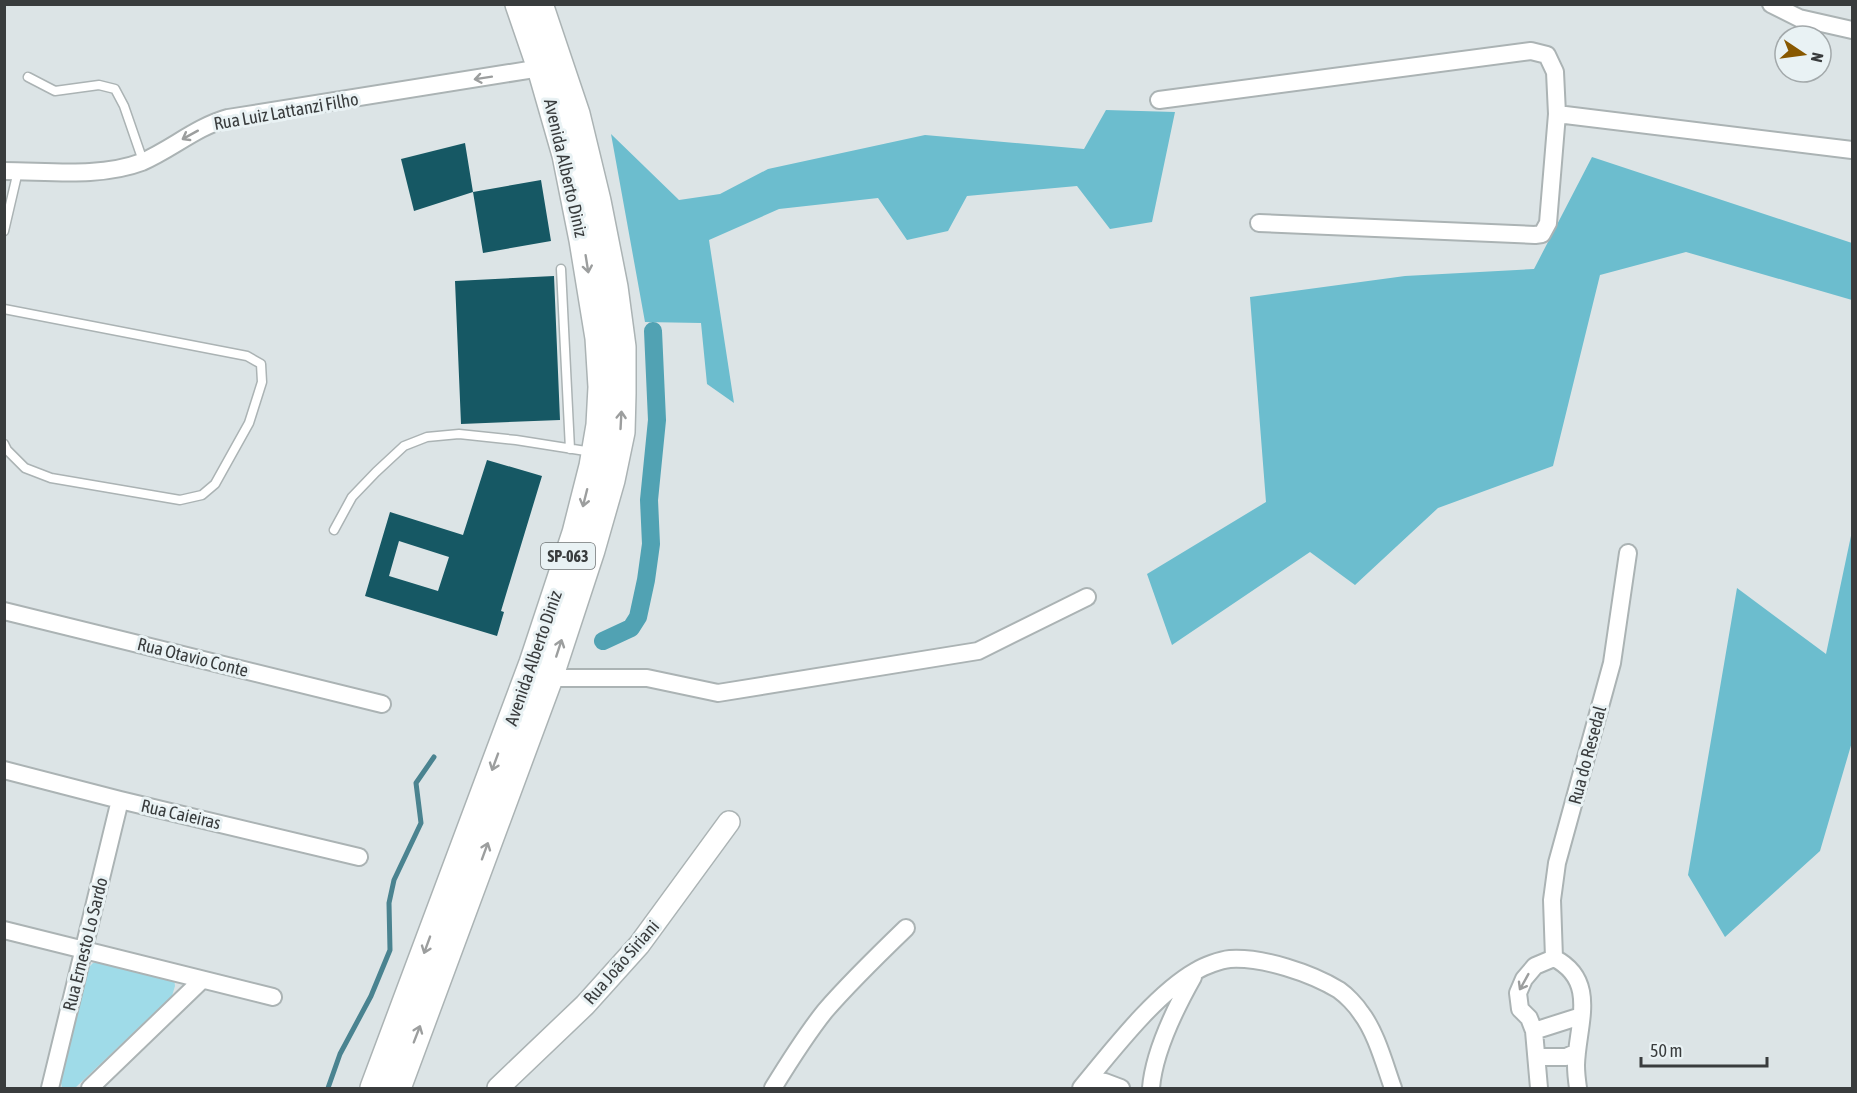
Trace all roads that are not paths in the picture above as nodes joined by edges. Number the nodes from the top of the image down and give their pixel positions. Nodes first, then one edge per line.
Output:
1 (519, 4) edge
2 (539, 4) edge
3 (1771, 4) edge
4 (1852, 30) edge
5 (541, 68) junction
6 (28, 77) dead end
7 (1159, 100) dead end
8 (1557, 114) junction
9 (1852, 150) edge
10 (143, 161) junction
11 (11, 171) edge
12 (1259, 223) dead end
13 (4, 231) edge
14 (561, 269) dead end
15 (4, 309) edge
16 (4, 444) edge
17 (583, 451) junction
18 (334, 530) dead end
19 (1628, 553) dead end
20 (1087, 597) dead end
21 (4, 611) edge
22 (549, 678) junction
23 (382, 704) dead end
24 (4, 770) edge
25 (120, 800) junction
26 (729, 822) dead end
27 (359, 857) dead end
28 (906, 928) dead end
29 (4, 930) edge
30 (84, 950) junction
31 (1554, 958) junction
32 (1196, 971) junction
33 (202, 980) junction
34 (273, 997) dead end
35 (1582, 1010) junction
36 (1531, 1025) junction
37 (1577, 1052) junction
38 (1538, 1057) junction
39 (1085, 1084) edge
40 (50, 1089) edge
41 (90, 1089) edge
42 (374, 1089) edge
43 (397, 1089) edge
44 (498, 1089) edge
45 (773, 1089) edge
46 (1121, 1089) edge
47 (1151, 1089) edge
48 (1393, 1089) edge
49 (1539, 1089) edge
50 (1578, 1089) edge

1 - 5 main road, Avenida Alberto Diniz / SP-063
22 -> 2 main road, Avenida Alberto Diniz / SP-063
3 - 4 street
5 -> 10 street, Rua Luiz Lattanzi Filho
5 -> 17 main road, Avenida Alberto Diniz / SP-063
6 - 10 lane
7 - 8 street
8 - 9 street
8 - 12 street
10 - 11 street, Rua Luiz Lattanzi Filho
11 - 13 lane
14 - 17 lane
15 - 16 lane
17 - 18 lane
17 -> 42 main road, Avenida Alberto Diniz / SP-063
19 - 31 street, Rua do Resedal
20 - 22 street, Avenida Alberto Diniz
21 - 23 street, Rua Otavio Conte
43 -> 22 main road, Avenida Alberto Diniz / SP-063
24 - 25 street, Rua Caieiras
25 - 27 street, Rua Caieiras
25 - 30 street, Rua Ernesto Lo Sardo
26 - 44 street, Rua João Siriani
28 - 45 street
29 - 30 street
30 - 33 street
30 - 40 street, Rua Ernesto Lo Sardo
31 - 35 street
31 -> 36 street
32 - 39 street
32 - 47 street
32 - 48 street
33 - 34 street
33 - 41 street
35 - 36 street
35 - 37 street
36 - 38 street
37 - 38 street
37 - 50 street
38 - 49 street
39 - 46 street

